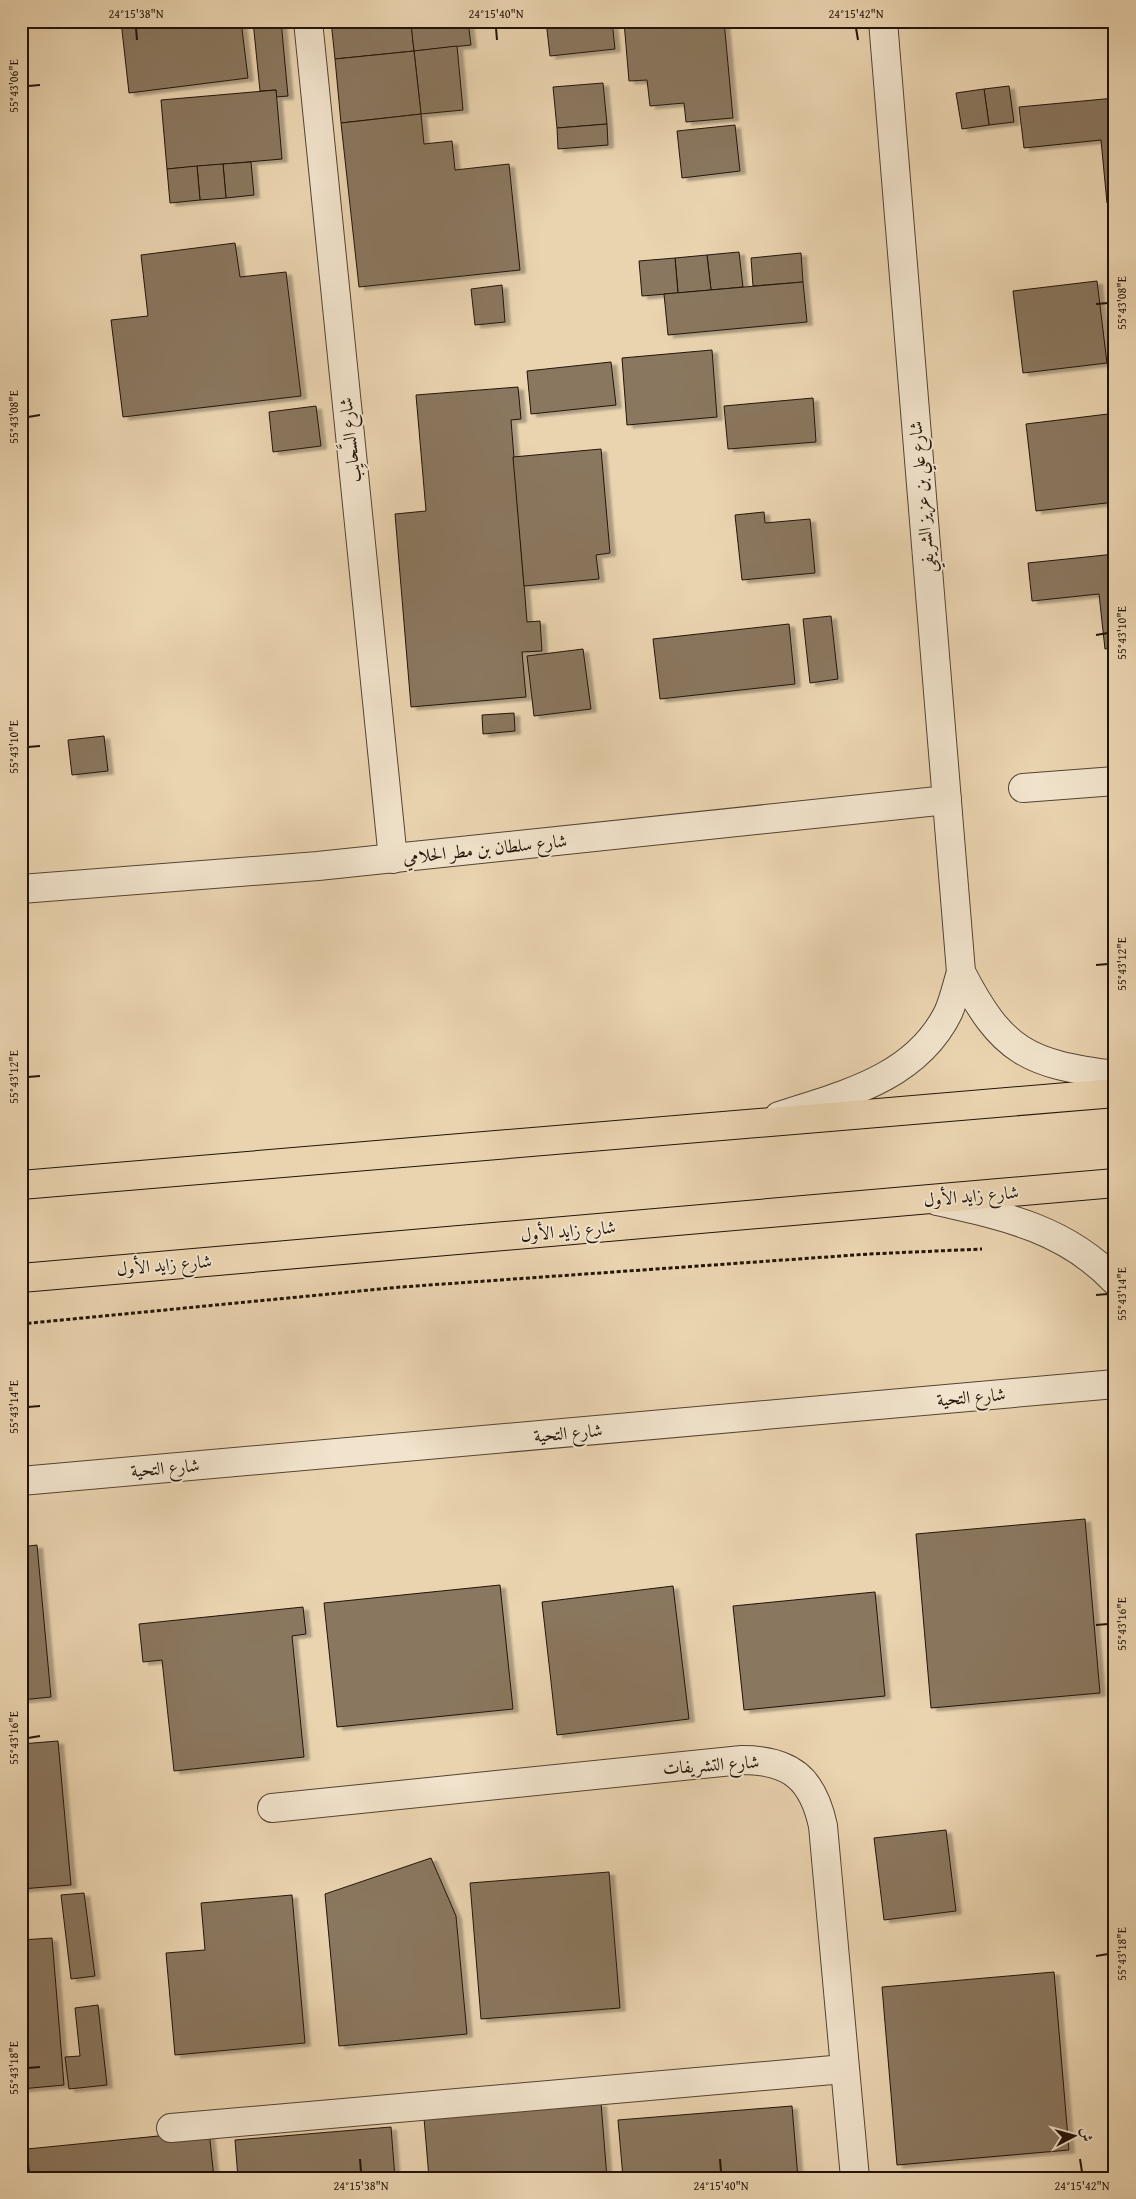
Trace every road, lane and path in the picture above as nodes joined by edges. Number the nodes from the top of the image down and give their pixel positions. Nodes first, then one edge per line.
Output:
1 (308, 21) edge
2 (883, 21) edge
3 (1115, 781) edge
4 (1024, 788) dead end
5 (948, 800) junction
6 (393, 859) junction
7 (21, 889) edge
8 (961, 972) junction
9 (1115, 1075) edge
10 (1115, 1093) edge
11 (762, 1122) junction
12 (1115, 1184) edge
13 (21, 1185) edge
14 (931, 1199) junction
15 (984, 1249) dead end
16 (21, 1278) edge
17 (1115, 1281) edge
18 (21, 1324) edge
19 (1115, 1384) edge
20 (21, 1481) edge
21 (272, 1808) dead end
22 (844, 2069) junction
23 (171, 2128) dead end
24 (855, 2178) edge

1 - 6 street, شارع السَّحايِب
2 - 5 street, شارع علي بن عزيز الشريفي
3 - 4 street
5 - 6 street, شارع سلطان بن مطر الحلامي
5 - 8 street, شارع علي بن عزيز الشريفي
6 - 7 street, شارع سلطان بن مطر الحلامي
8 - 9 street, شارع علي بن عزيز الشريفي
8 - 11 street, شارع علي بن عزيز الشريفي
10 - 11 main road
11 - 13 main road
12 - 14 main road, شارع زايد الأول
14 - 16 main road, شارع زايد الأول
14 - 17 street
15 - 18 path
19 - 20 street, شارع التحية
21 - 22 street, شارع التشريفات
22 - 23 street
22 - 24 street, شارع التشريفات

